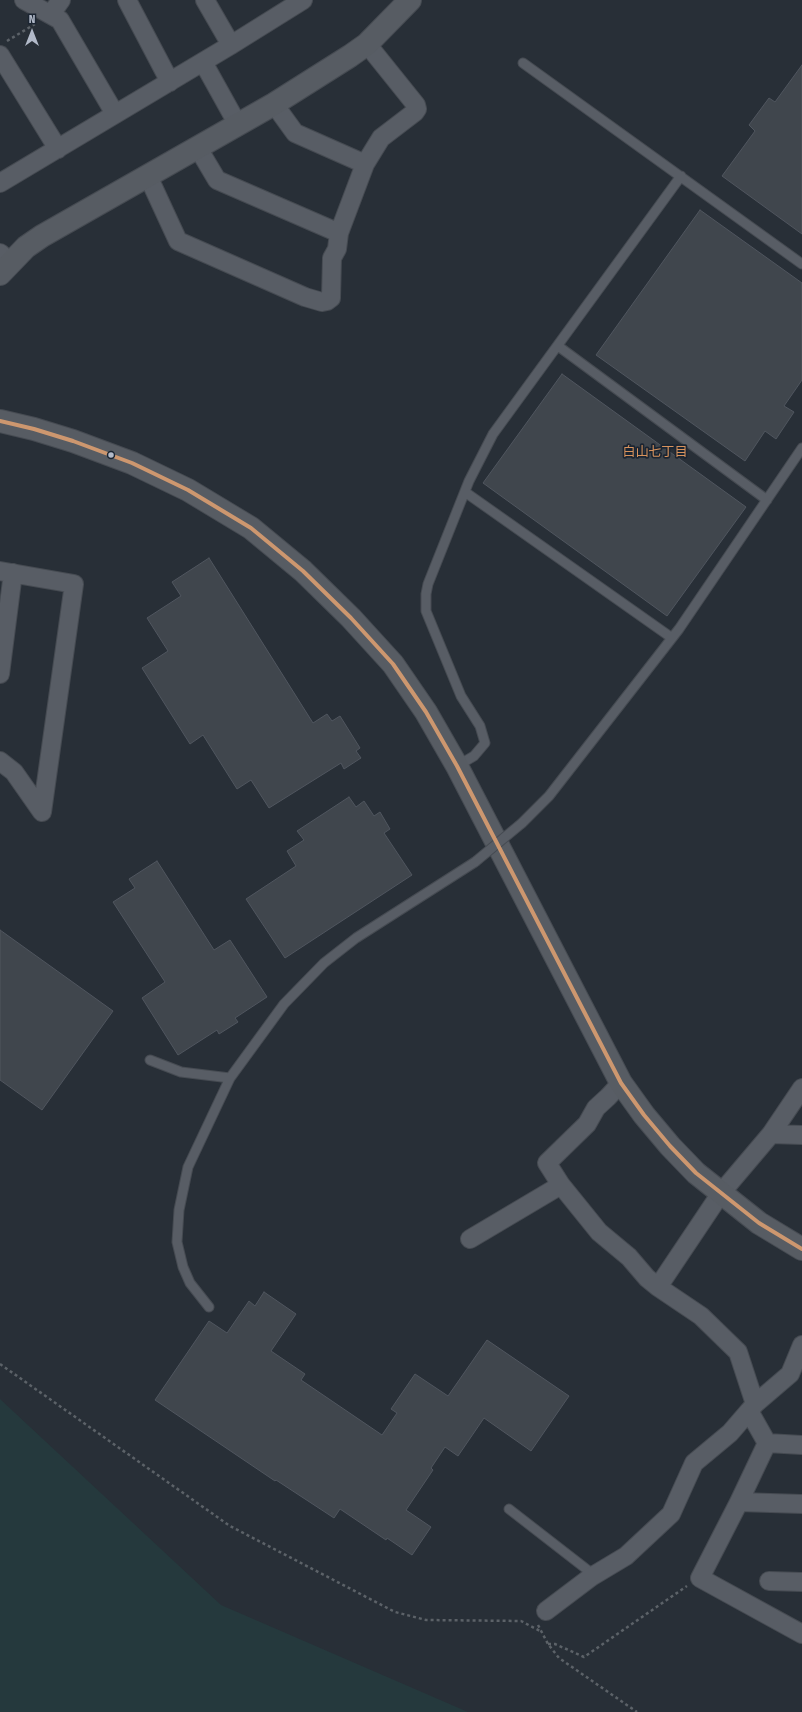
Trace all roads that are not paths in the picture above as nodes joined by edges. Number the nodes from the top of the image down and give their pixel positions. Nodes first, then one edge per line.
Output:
1 (24, 0) edge
2 (127, 0) edge
3 (206, 0) edge
4 (303, 0) edge
5 (410, 0) edge
6 (285, 5) edge
7 (56, 7) edge
8 (367, 44) junction
9 (231, 46) junction
10 (3, 48) edge
11 (203, 62) junction
12 (523, 63) dead end
13 (170, 82) junction
14 (274, 104) junction
15 (115, 114) junction
16 (238, 125) junction
17 (198, 148) junction
18 (58, 149) junction
19 (365, 164) junction
20 (148, 176) junction
21 (681, 176) junction
22 (1, 182) edge
23 (339, 233) junction
24 (3, 263) edge
25 (802, 264) edge
26 (558, 346) junction
27 (0, 421) edge
28 (802, 448) edge
29 (465, 492) junction
30 (767, 500) junction
31 (7, 572) edge
32 (672, 638) junction
33 (0, 674) edge
34 (0, 761) edge
35 (457, 766) junction
36 (150, 1060) dead end
37 (230, 1078) junction
38 (621, 1083) junction
39 (802, 1088) edge
40 (771, 1134) junction
41 (802, 1135) edge
42 (560, 1184) junction
43 (721, 1193) junction
44 (470, 1238) dead end
45 (802, 1249) edge
46 (658, 1287) junction
47 (209, 1307) dead end
48 (802, 1345) edge
49 (796, 1374) edge
50 (752, 1408) junction
51 (767, 1443) junction
52 (802, 1445) edge
53 (739, 1502) junction
54 (802, 1504) edge
55 (509, 1509) dead end
56 (594, 1575) junction
57 (769, 1581) dead end
58 (802, 1582) edge
59 (546, 1611) road end
60 (802, 1634) edge

1 - 7 street
2 - 13 street
3 - 9 street
4 - 6 street
5 - 8 street
6 - 9 street
7 - 15 street
8 - 14 street
8 - 19 street
9 - 11 street
10 - 18 street
11 - 13 street
11 - 16 street
12 - 21 lane
13 - 15 street
14 - 16 street
14 - 19 street
15 - 18 street
16 - 17 street
17 - 20 street
17 - 23 street
18 - 22 street
19 - 23 street
20 - 23 street
20 - 24 street
21 - 25 lane
21 - 26 lane
26 - 29 lane
26 - 30 lane
27 - 35 street
28 - 30 lane
29 - 32 lane
29 - 35 lane
30 - 32 lane
31 - 33 street
31 - 34 street
32 - 37 lane, bridge
35 - 38 street
36 - 37 lane
37 - 47 lane
38 - 42 street
38 - 43 street
39 - 40 street
40 - 41 street
40 - 43 street
42 - 44 street
42 - 46 street
43 - 45 street
43 - 46 street
46 - 50 street
48 - 49 street
49 - 50 street
50 - 51 street
50 - 56 street
51 - 52 street
51 - 53 street
53 - 54 street
53 - 60 street
55 - 56 lane
56 - 59 street
57 - 58 street

